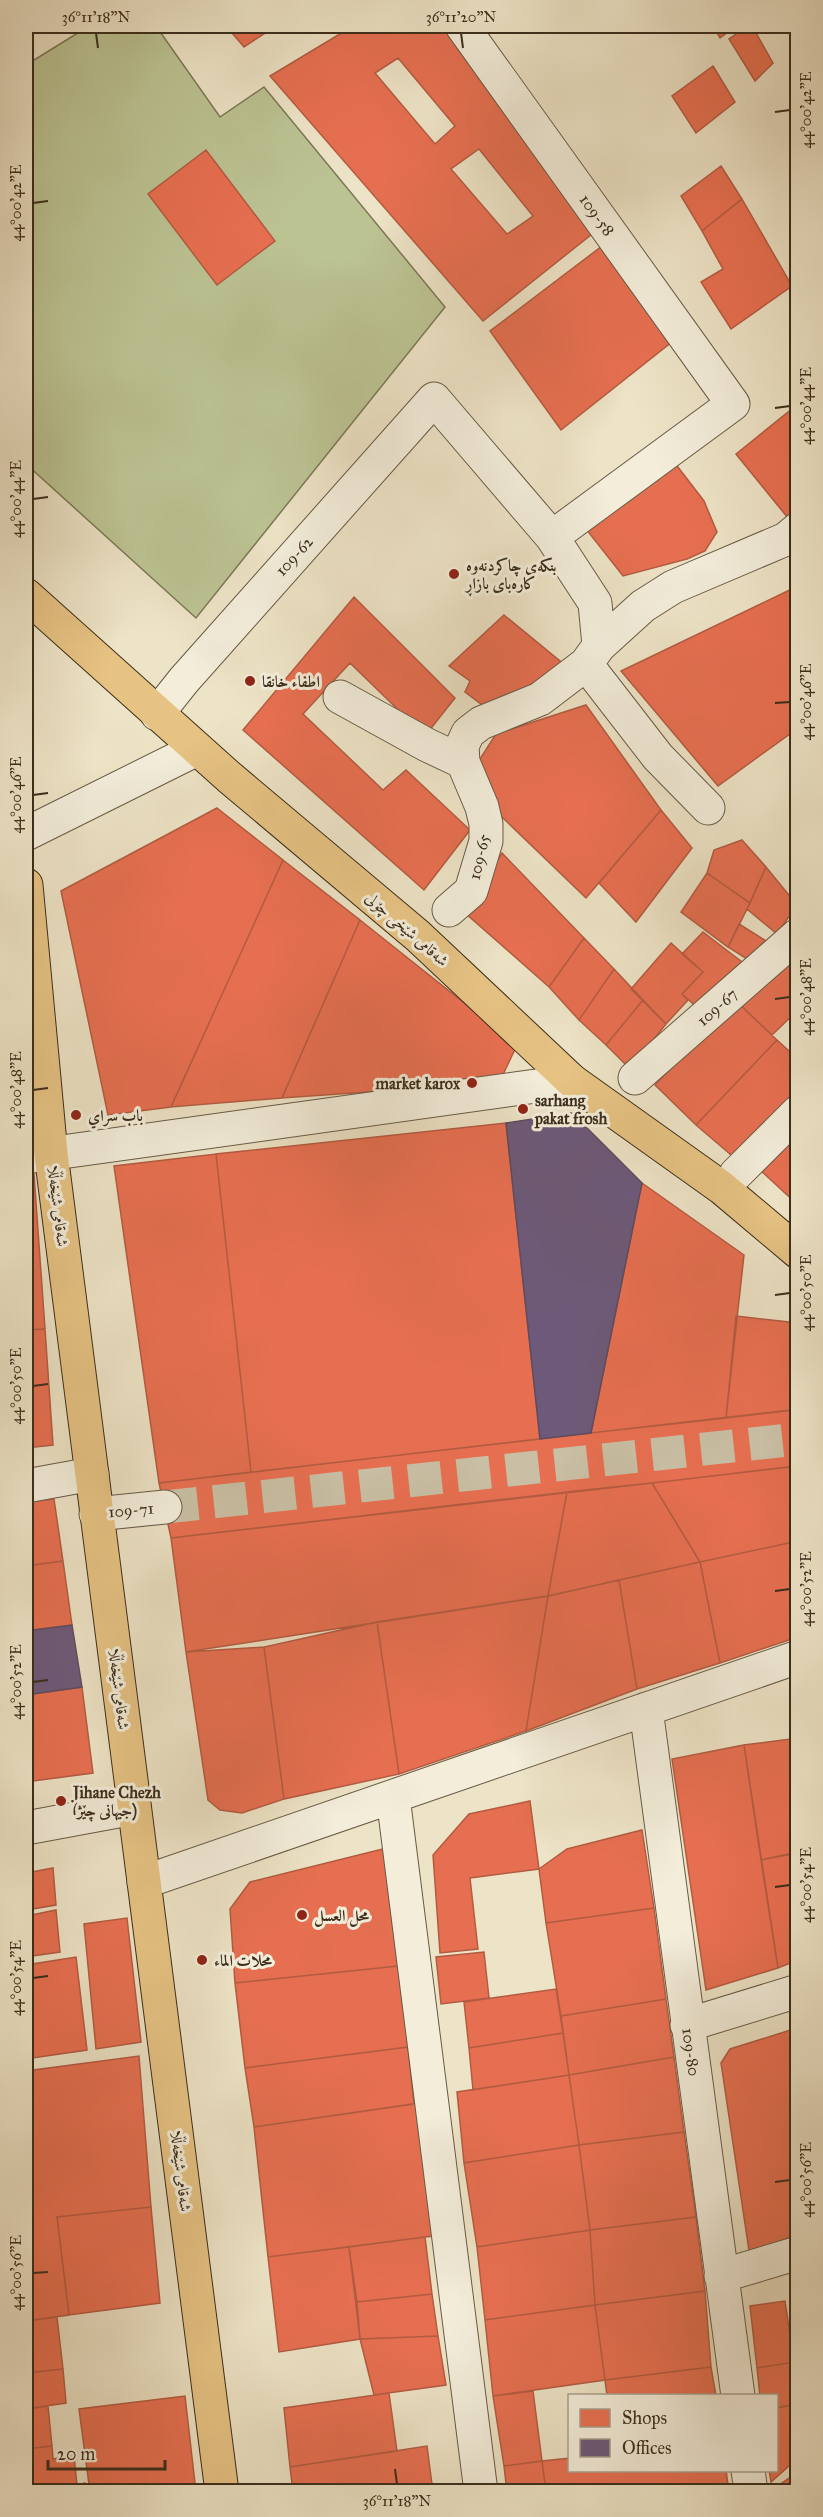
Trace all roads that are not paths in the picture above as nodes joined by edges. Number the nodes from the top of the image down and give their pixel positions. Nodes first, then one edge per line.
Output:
1 (462, 26) edge
2 (798, 529) edge
3 (552, 537) junction
4 (26, 595) edge
5 (592, 655) junction
6 (340, 697) dead end
7 (157, 714) junction
8 (197, 749) junction
9 (463, 762) junction
10 (708, 808) dead end
11 (26, 834) edge
12 (26, 885) edge
13 (449, 910) dead end
14 (798, 935) edge
15 (635, 1078) dead end
16 (572, 1082) junction
17 (798, 1113) edge
18 (38, 1156) edge
19 (736, 1174) dead end
20 (798, 1252) edge
21 (92, 1474) junction
22 (26, 1486) edge
23 (165, 1507) tunnel mouth
24 (96, 1514) junction
25 (798, 1657) edge
26 (646, 1709) junction
27 (393, 1797) junction
28 (134, 1808) junction
29 (26, 1828) edge
30 (144, 1882) junction
31 (798, 1991) edge
32 (687, 2025) junction
33 (798, 2253) edge
34 (721, 2276) junction
35 (738, 2394) edge
36 (748, 2472) edge
37 (222, 2492) edge
38 (481, 2492) edge
39 (751, 2492) edge

1 - 3 street, 109-58
2 - 5 street
3 - 5 street
3 - 7 street, 109-62
4 - 7 main road, شەقامی شێخی چۆلی
5 - 9 street
5 - 10 street
6 - 9 street
7 - 8 main road, شەقامی شێخی چۆلی
8 - 11 street
8 - 16 main road, شەقامی شێخی چۆلی
9 - 13 street, 109-65
12 - 18 main road, شەقامی شێخەڵڵا
14 - 15 street, 109-67
16 - 18 street
16 - 20 main road, شەقامی شێخی چۆلی
17 - 19 street
18 - 21 main road, شەقامی شێخەڵڵا
21 - 22 street
21 - 24 main road, شەقامی شێخەڵڵا
23 - 24 street, 109-71
24 - 28 main road, شەقامی شێخەڵڵا
25 - 26 street
26 - 27 street
26 - 32 street, 109-80
27 - 30 street
27 - 38 street
28 - 29 street
28 - 30 main road, شەقامی شێخەڵڵا
30 - 37 main road, شەقامی شێخەڵڵا
31 - 32 street
32 - 34 street, 109-80
33 - 34 street
34 - 35 street, 109-80
36 - 39 street

